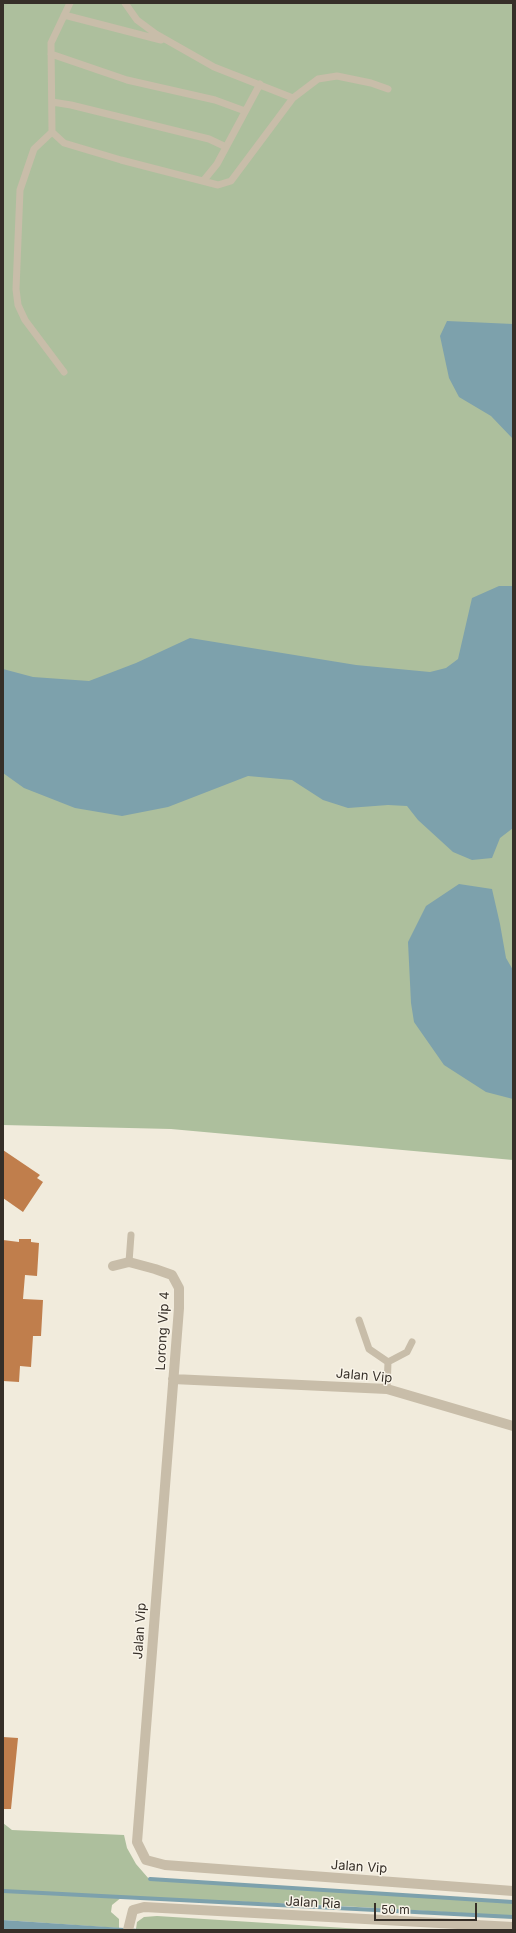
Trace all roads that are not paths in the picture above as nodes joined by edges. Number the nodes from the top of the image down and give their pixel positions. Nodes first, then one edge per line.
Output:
1 (70, 3) edge
2 (125, 3) edge
3 (64, 15) junction
4 (173, 43) junction
5 (51, 54) junction
6 (260, 84) junction
7 (388, 89) dead end
8 (293, 98) junction
9 (52, 102) junction
10 (245, 111) junction
11 (52, 132) junction
12 (226, 147) junction
13 (204, 180) junction
14 (64, 372) dead end
15 (131, 1235) dead end
16 (129, 1262) junction
17 (113, 1266) dead end
18 (359, 1320) dead end
19 (412, 1342) dead end
20 (388, 1362) junction
21 (173, 1379) junction
22 (387, 1388) junction
23 (513, 1426) edge
24 (513, 1891) edge
25 (513, 1927) edge
26 (128, 1929) edge

1 - 3 lane
2 - 4 lane
3 - 4 lane
3 - 5 lane
4 - 6 lane
5 - 9 lane
5 - 10 lane
6 - 8 lane
6 - 10 lane
7 - 8 lane
8 - 13 lane
9 - 11 lane
9 - 12 lane
10 - 12 lane
11 - 13 lane
11 - 14 lane
12 - 13 lane
15 - 16 lane
16 - 17 street
16 - 21 street, Lorong Vip 4
18 - 20 lane
19 - 20 lane
20 - 22 lane
21 - 22 street, Jalan Vip
21 - 24 street, Jalan Vip
22 - 23 street, Jalan Vip
25 - 26 street, Jalan Ria

